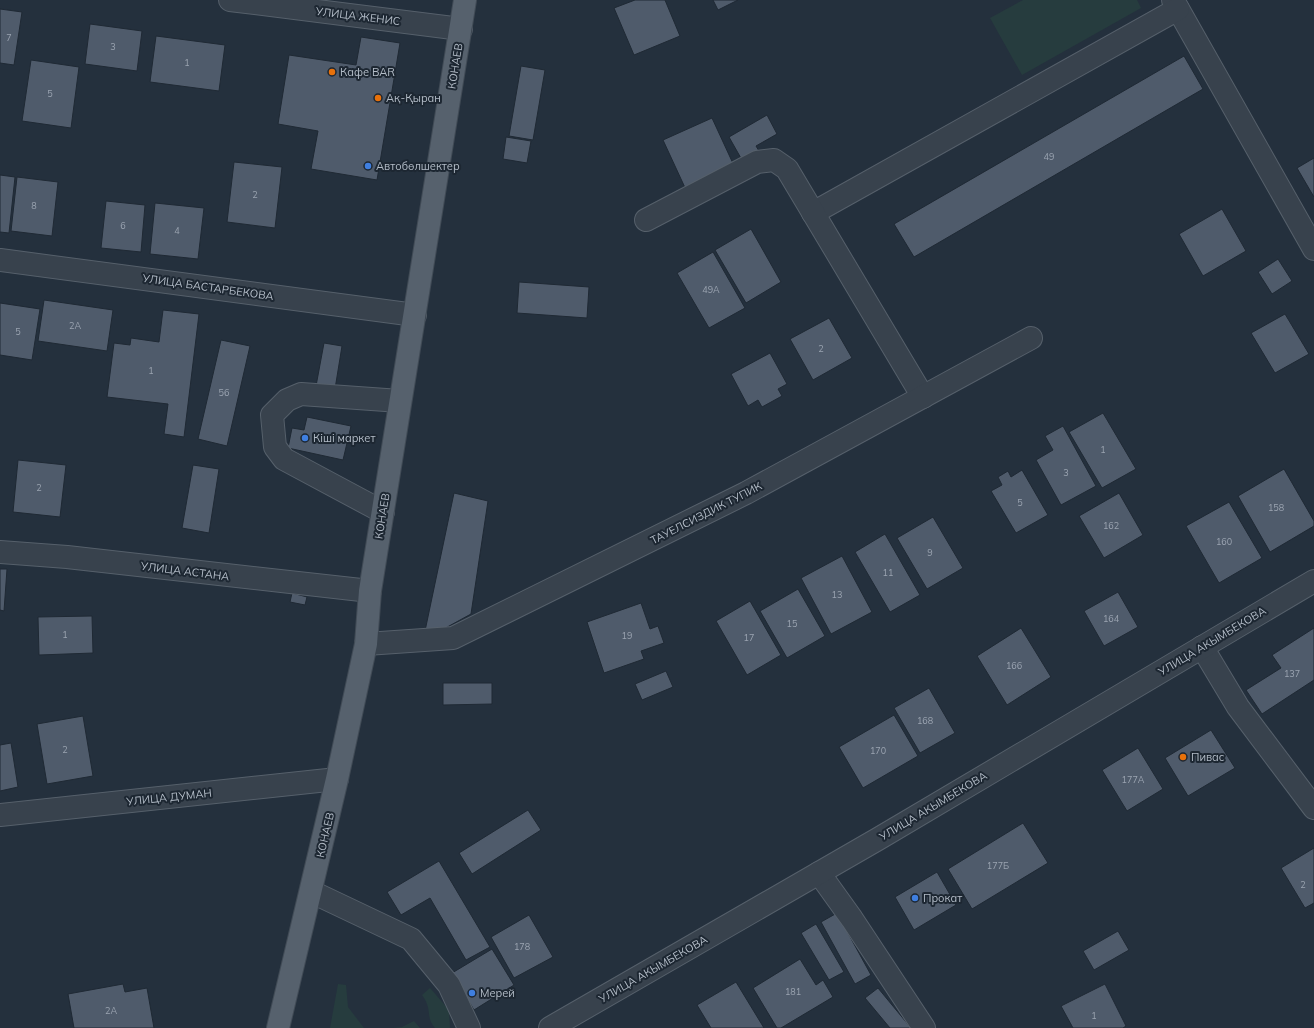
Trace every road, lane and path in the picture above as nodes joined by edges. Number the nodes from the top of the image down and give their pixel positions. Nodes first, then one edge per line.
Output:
1 (230, 0) edge
2 (465, 0) edge
3 (1175, 4) edge
4 (461, 29) junction
5 (813, 213) junction
6 (646, 220) dead end
7 (1314, 249) edge
8 (0, 260) edge
9 (415, 315) junction
10 (1031, 338) dead end
11 (923, 397) junction
12 (400, 401) junction
13 (383, 512) junction
14 (0, 552) edge
15 (1314, 581) edge
16 (370, 591) junction
17 (366, 644) junction
18 (1202, 647) junction
19 (337, 779) junction
20 (1314, 808) edge
21 (0, 815) edge
22 (819, 873) junction
23 (312, 892) junction
24 (278, 1028) edge
25 (470, 1028) edge
26 (550, 1028) edge
27 (924, 1028) edge

1 - 4 street, УЛИЦА ЖЕНИС
2 - 4 main road, КОНАЕВ
3 - 5 street
3 - 7 street
4 - 9 main road, КОНАЕВ
5 - 6 street
5 - 11 street
8 - 9 street, УЛИЦА БАСТАРБЕКОВА
9 - 12 main road, КОНАЕВ
10 - 11 street, ТАУЕЛСИЗДИК ТУПИК
11 - 17 street, ТАУЕЛСИЗДИК ТУПИК
12 - 13 main road, КОНАЕВ
12 - 13 street
13 - 16 main road, КОНАЕВ
14 - 16 street, УЛИЦА АСТАНА
15 - 18 street, УЛИЦА АКЫМБЕКОВА
16 - 17 main road, КОНАЕВ
17 - 19 main road, КОНАЕВ
18 - 20 street
18 - 22 street, УЛИЦА АКЫМБЕКОВА
19 - 21 street, УЛИЦА ДУМАН
19 - 23 main road, КОНАЕВ
22 - 26 street, УЛИЦА АКЫМБЕКОВА
22 - 27 street
23 - 24 main road, КОНАЕВ
23 - 25 street

